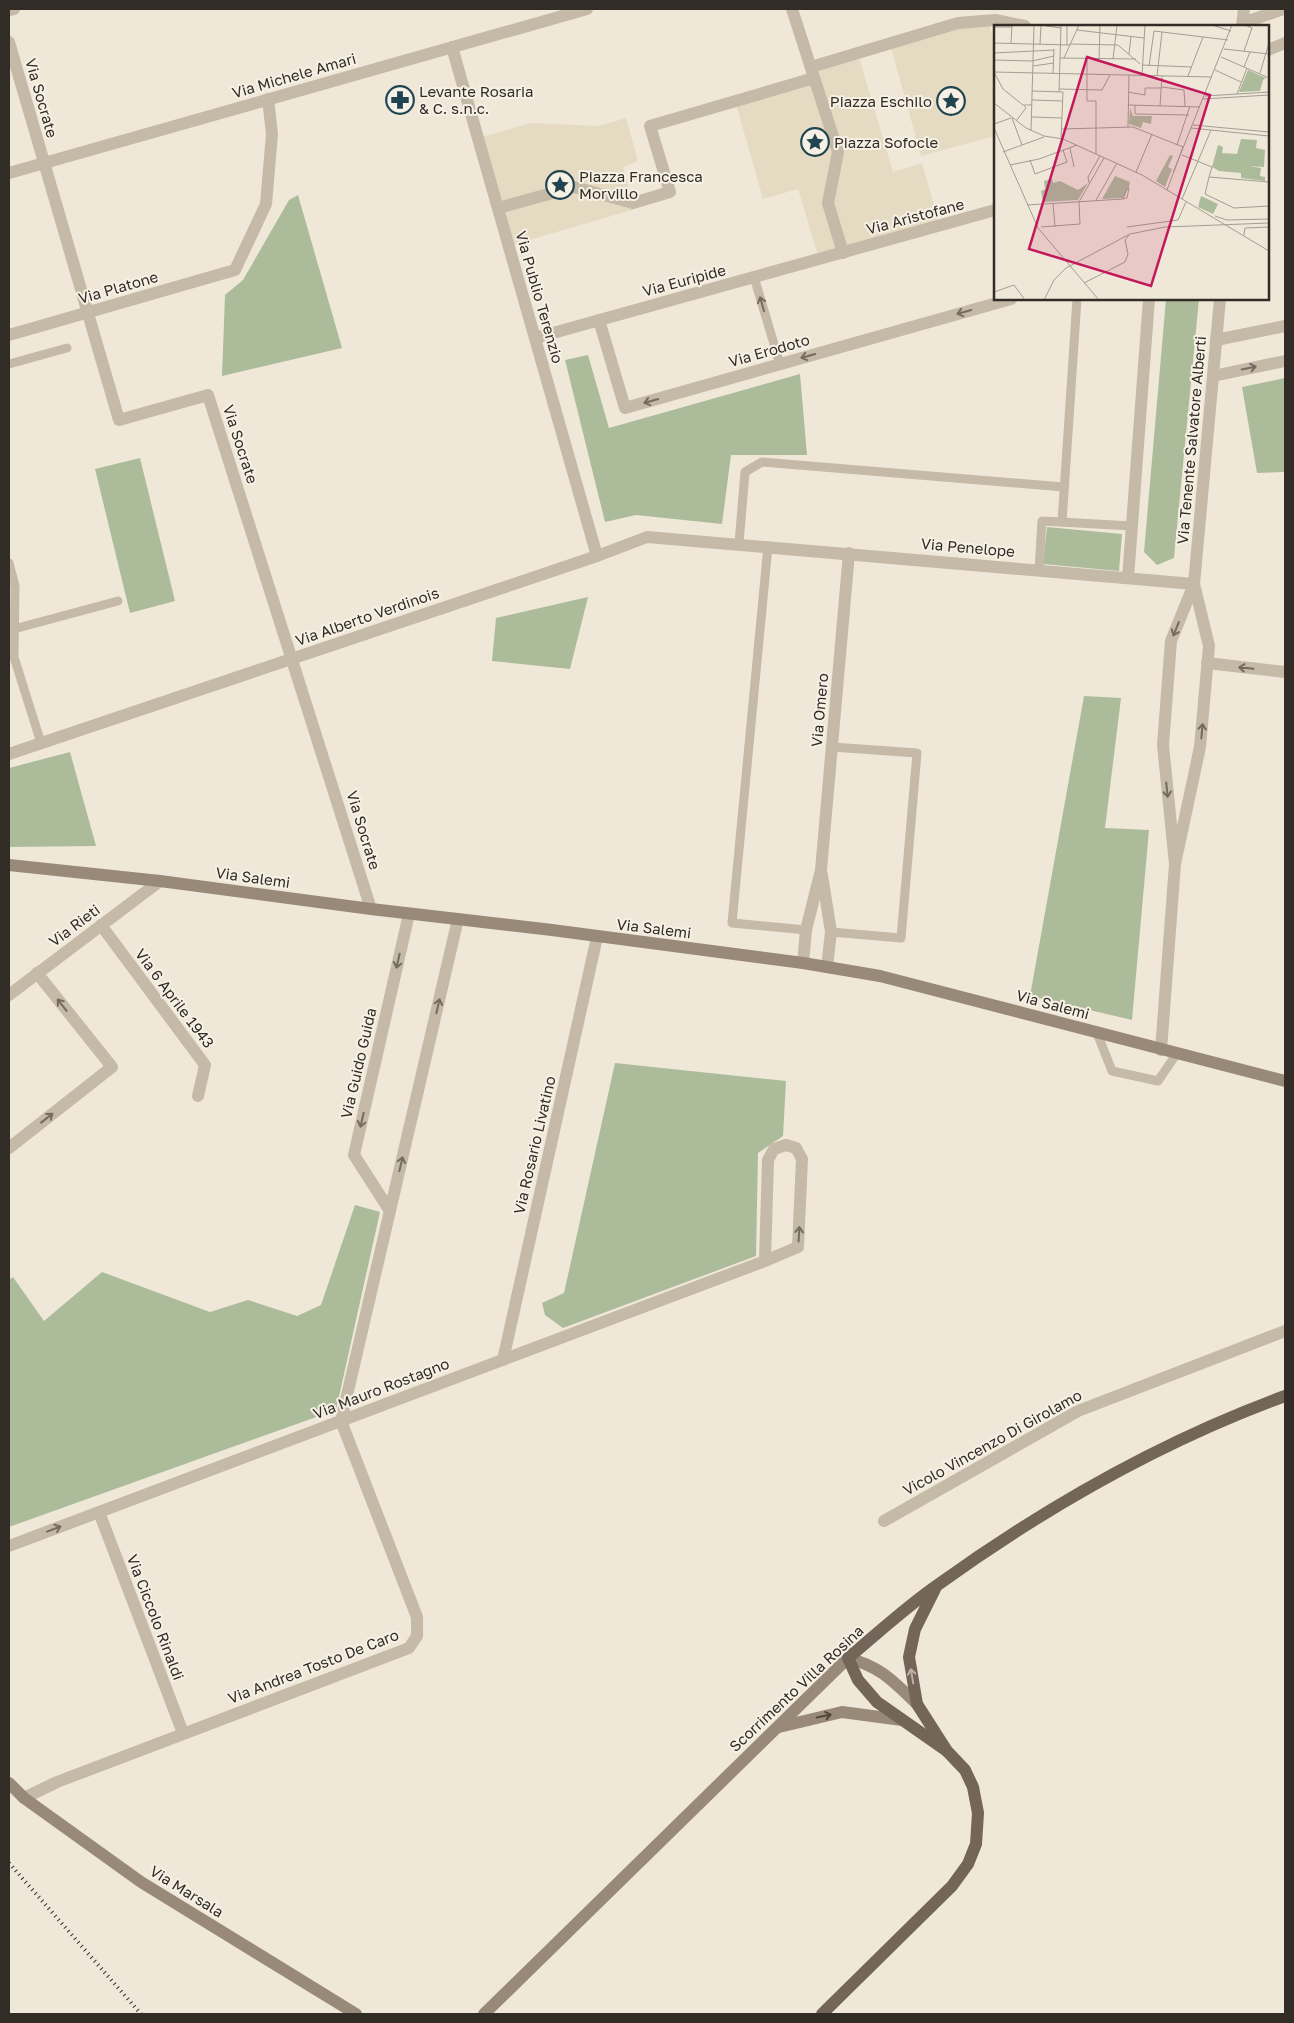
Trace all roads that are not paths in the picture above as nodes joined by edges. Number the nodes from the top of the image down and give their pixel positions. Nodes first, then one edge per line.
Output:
1 (14, 9) edge
2 (792, 9) edge
3 (1244, 9) edge
4 (1283, 9) edge
5 (9, 10) edge
6 (582, 10) edge
7 (1020, 25) edge
8 (1243, 25) edge
9 (9, 42) edge
10 (1285, 43) edge
11 (452, 47) junction
12 (1269, 50) edge
13 (813, 73) junction
14 (268, 99) junction
15 (43, 163) junction
16 (9, 173) edge
17 (498, 208) junction
18 (994, 210) edge
19 (843, 253) junction
20 (754, 277) junction
21 (1007, 300) edge
22 (1077, 300) edge
23 (1149, 300) edge
24 (1220, 300) edge
25 (88, 312) junction
26 (599, 320) junction
27 (1285, 326) edge
28 (9, 335) edge
29 (535, 338) junction
30 (1216, 340) junction
31 (67, 348) dead end
32 (1285, 361) edge
33 (9, 364) edge
34 (780, 364) junction
35 (1212, 376) junction
36 (1064, 487) junction
37 (1062, 522) junction
38 (1132, 526) junction
39 (739, 543) junction
40 (768, 546) junction
41 (849, 553) junction
42 (597, 556) junction
43 (9, 563) edge
44 (1039, 570) junction
45 (1128, 578) junction
46 (1194, 584) junction
47 (118, 601) dead end
48 (14, 629) junction
49 (293, 658) junction
50 (1208, 663) junction
51 (1285, 672) edge
52 (41, 743) junction
53 (832, 746) junction
54 (9, 754) edge
55 (1175, 864) junction
56 (9, 865) edge
57 (821, 870) junction
58 (160, 881) junction
59 (371, 910) junction
60 (409, 914) junction
61 (458, 919) junction
62 (101, 925) junction
63 (806, 930) junction
64 (831, 932) junction
65 (597, 937) junction
66 (804, 963) junction
67 (827, 967) junction
68 (37, 973) junction
69 (9, 995) edge
70 (1097, 1033) junction
71 (1162, 1050) junction
72 (1178, 1054) junction
73 (1285, 1081) edge
74 (198, 1096) dead end
75 (9, 1148) edge
76 (390, 1211) junction
77 (765, 1262) junction
78 (1285, 1331) edge
79 (503, 1360) junction
80 (1285, 1396) edge
81 (341, 1421) junction
82 (99, 1512) junction
83 (884, 1521) dead end
84 (9, 1546) edge
85 (938, 1584) junction
86 (848, 1658) junction
87 (917, 1704) junction
88 (902, 1720) junction
89 (776, 1728) junction
90 (183, 1733) junction
91 (947, 1751) junction
92 (9, 1783) edge
93 (24, 1798) junction
94 (356, 2014) edge
95 (484, 2014) edge
96 (822, 2014) edge

1 - 5 street
2 - 13 street
3 - 8 street
4 - 8 street
6 - 11 street, Via Michele Amari
7 - 13 street
9 - 15 street, Via Socrate
10 - 12 street
11 - 14 street, Via Michele Amari
11 - 17 street, Via Publio Terenzio
13 - 17 street
13 - 19 street
14 - 15 street, Via Michele Amari
14 - 25 street, Via Platone
15 - 16 street, Via Michele Amari
15 - 25 street, Via Socrate
17 - 29 street, Via Publio Terenzio
18 - 19 street, Via Aristofane
19 - 20 street, Via Euripide
20 - 26 street, Via Euripide
34 -> 20 lane
21 -> 34 street, Via Erodoto
22 - 36 lane
23 - 38 street
24 - 30 street, Via Tenente Salvatore Alberti
25 - 28 street, Via Platone
25 - 49 street, Via Socrate
26 - 29 street, Via Euripide
34 -> 26 street, Via Erodoto
27 - 30 street
29 - 42 street, Via Publio Terenzio
30 - 35 street, Via Tenente Salvatore Alberti
31 - 33 lane
35 -> 32 street
35 - 46 street, Via Tenente Salvatore Alberti
36 - 37 lane
36 - 39 lane
37 - 38 lane
37 - 44 lane
38 - 45 street
39 - 40 street, Via Penelope
39 - 42 street, Via Alberto Verdinois
40 - 41 street, Via Penelope
40 - 63 lane
41 - 44 street, Via Penelope
41 - 53 street, Via Omero
42 - 49 street, Via Alberto Verdinois
43 - 48 lane
44 - 45 street, Via Penelope
45 - 46 street, Via Penelope
46 - 50 street, Via Tenente Salvatore Alberti
46 -> 55 street, Via Tenente Salvatore Alberti
47 - 48 lane
48 - 52 lane
49 - 52 street, Via Alberto Verdinois
49 - 59 street, Via Socrate
51 -> 50 street
55 -> 50 street, Via Tenente Salvatore Alberti
52 - 54 street, Via Alberto Verdinois
53 - 57 street, Via Omero
53 - 64 lane
55 - 71 street, Via Tenente Salvatore Alberti
56 - 58 street, Via Salemi
57 - 63 street
57 - 64 street
58 - 59 street, Via Salemi
58 - 62 street, Via Rieti
59 - 60 street, Via Salemi
60 - 61 street, Via Salemi
60 -> 76 street, Via Guido Guida
61 - 65 street, Via Salemi
76 -> 61 street
62 - 68 street, Via Rieti
62 - 74 street, Via 6 Aprile 1943
63 - 66 street
64 - 67 street
65 - 66 street, Via Salemi
65 - 79 street, Via Rosario Livatino
66 - 67 street, Via Salemi
67 - 70 street, Via Salemi
68 - 69 street, Via Rieti
75 -> 68 street
70 - 71 street, Via Salemi
70 - 72 lane
71 - 72 street, Via Salemi
72 - 73 street, Via Salemi
76 - 81 street
77 -> 77 street, Via Mauro Rostagno
77 - 79 street, Via Mauro Rostagno
78 - 83 street, Vicolo Vincenzo Di Girolamo
79 - 81 street, Via Mauro Rostagno
80 - 85 main road, Scorrimento Villa Rosina
81 - 82 street, Via Mauro Rostagno
81 - 90 street, Via Andrea Tosto De Caro
84 -> 82 street, Via Mauro Rostagno
82 - 90 street, Via Ciccolo Rinaldi
85 - 86 main road, Scorrimento Villa Rosina
87 -> 85 main road
86 - 87 street
86 - 88 main road
86 - 89 street, Scorrimento Villa Rosina
87 - 91 main road
89 -> 88 street
88 - 91 main road
89 - 95 street, Scorrimento Villa Rosina
90 - 93 street, Via Andrea Tosto De Caro
91 - 96 main road
92 - 93 street, Via Marsala
93 - 94 street, Via Marsala

